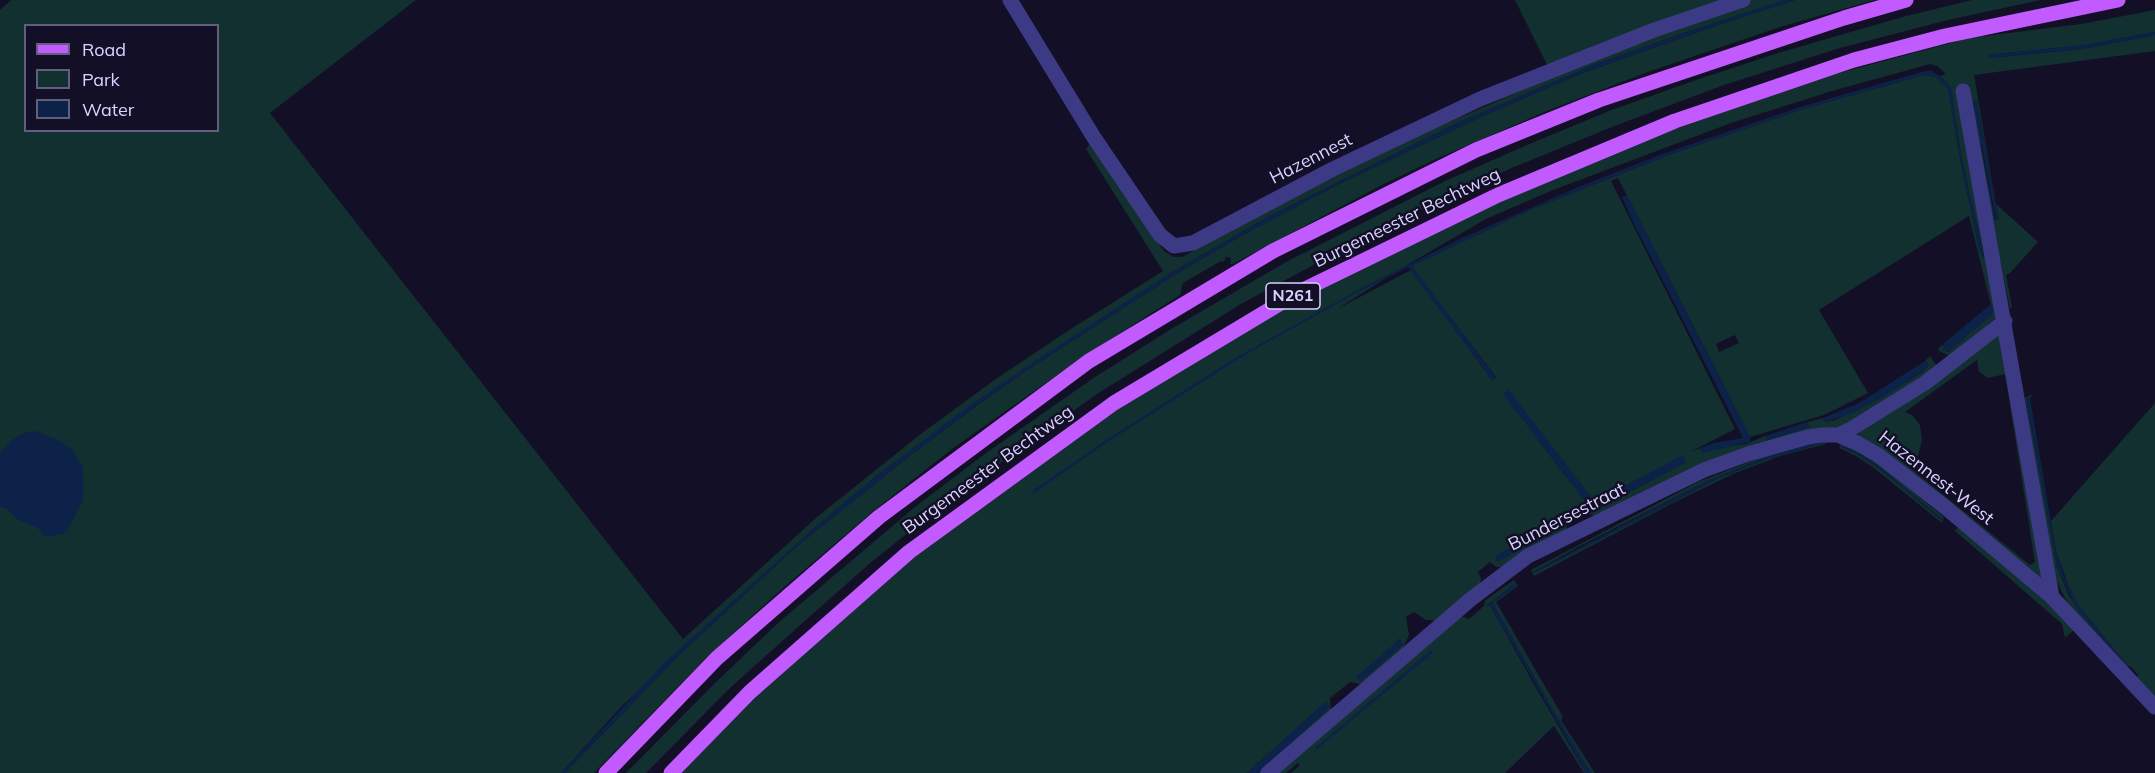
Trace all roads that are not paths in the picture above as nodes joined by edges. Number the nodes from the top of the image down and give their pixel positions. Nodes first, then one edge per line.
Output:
1 (1010, 0) edge
2 (1743, 0) edge
3 (1906, 0) edge
4 (2118, 0) edge
5 (1963, 90) dead end
6 (2005, 321) junction
7 (1838, 435) junction
8 (2052, 597) junction
9 (2155, 706) edge
10 (606, 773) edge
11 (671, 773) edge
12 (1268, 773) edge

1 - 2 street, Hazennest
3 - 10 main road, Burgemeester Bechtweg / N261
4 - 11 main road, Burgemeester Bechtweg / N261
5 - 6 street
6 - 7 street, Hazennest-West
6 - 8 street
7 - 8 street, Hazennest-West
7 - 12 street, Bundersestraat
8 - 9 street, Hazennest-West

